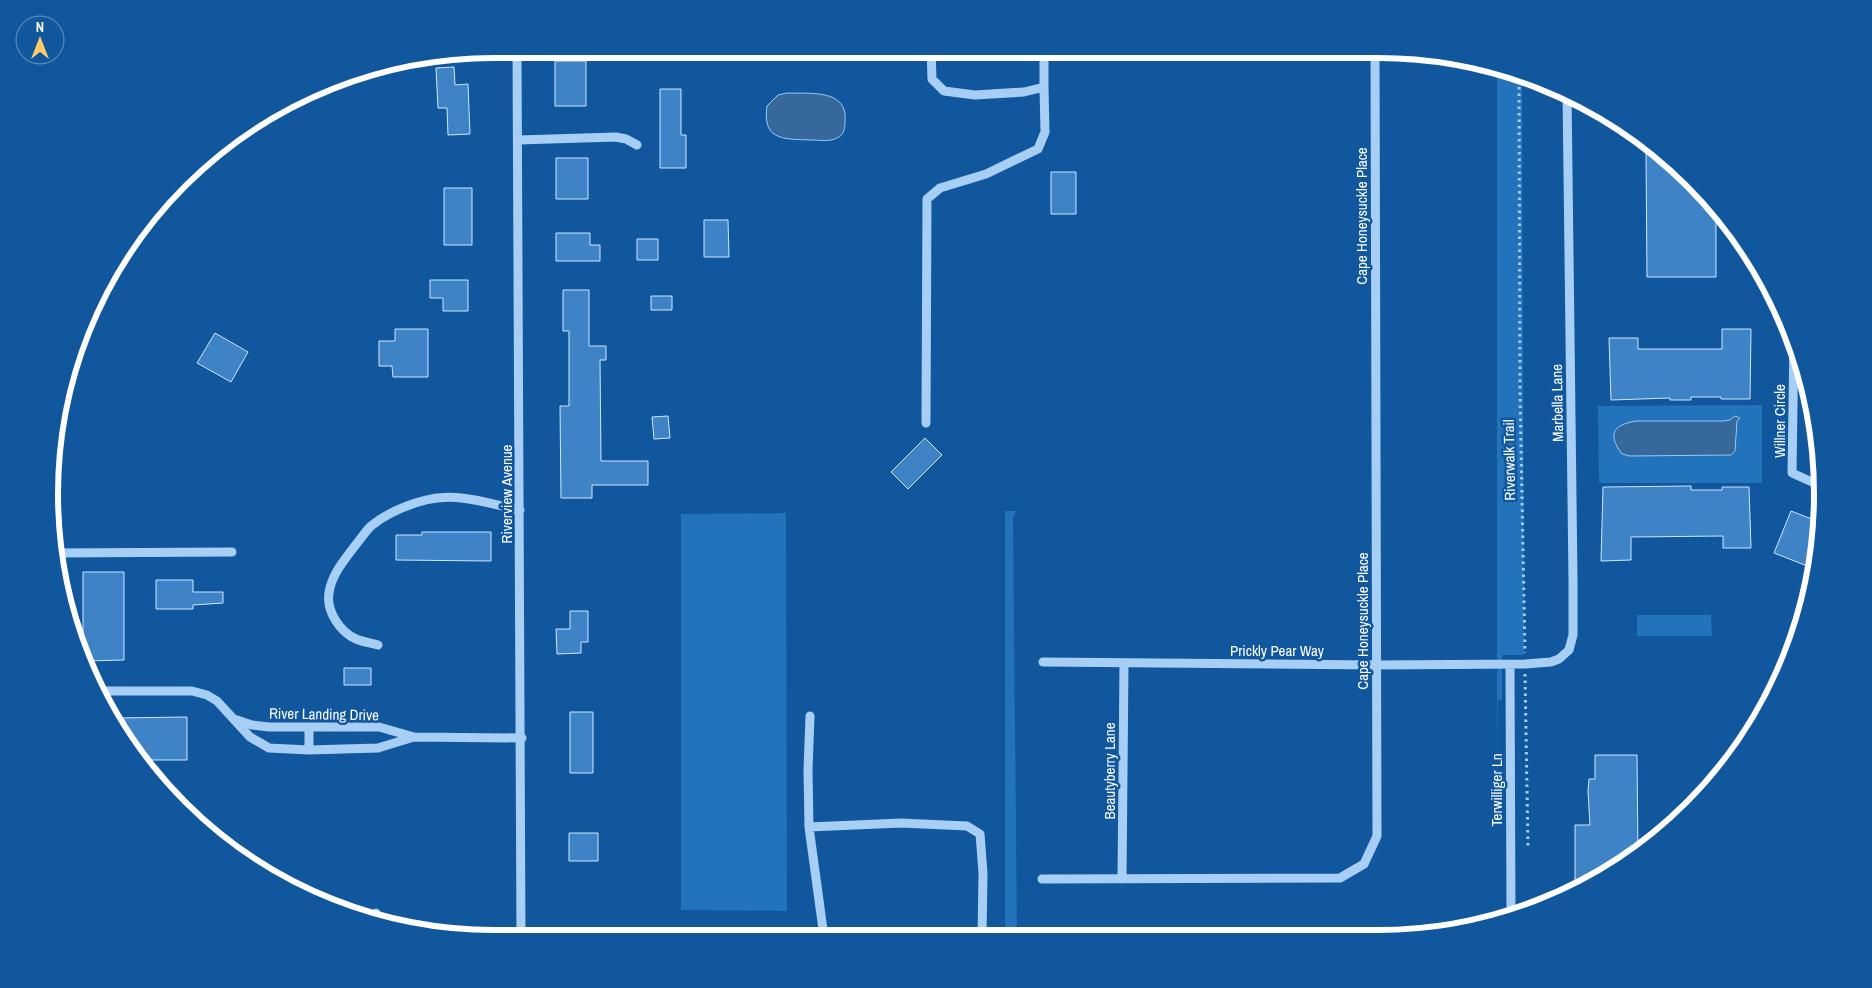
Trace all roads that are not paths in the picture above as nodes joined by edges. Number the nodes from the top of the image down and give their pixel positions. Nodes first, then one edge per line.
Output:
1 (517, 58) edge
2 (932, 58) edge
3 (1044, 58) edge
4 (1375, 58) edge
5 (1044, 87) junction
6 (1567, 101) edge
7 (518, 140) junction
8 (637, 145) dead end
9 (1794, 362) edge
10 (926, 423) dead end
11 (1814, 483) edge
12 (520, 510) junction
13 (232, 552) dead end
14 (61, 553) edge
15 (378, 645) dead end
16 (1043, 662) dead end
17 (1124, 663) junction
18 (1510, 664) junction
19 (1376, 665) junction
20 (105, 691) edge
21 (810, 716) dead end
22 (234, 718) junction
23 (308, 727) junction
24 (414, 737) junction
25 (522, 738) junction
26 (309, 750) junction
27 (809, 827) junction
28 (1042, 879) dead end
29 (1122, 879) junction
30 (1511, 909) edge
31 (521, 930) edge
32 (823, 930) edge
33 (982, 930) edge

1 - 7 street, Riverview Avenue
2 - 5 street
3 - 5 street
4 - 19 street, Cape Honeysuckle Place
5 - 10 street
6 - 18 street, Marbella Lane
7 - 8 street
7 - 12 street, Riverview Avenue
9 - 11 street, Willner Circle
12 - 15 street
12 - 25 street, Riverview Avenue
13 - 14 street
16 - 17 street, Prickly Pear Way
17 - 19 street, Prickly Pear Way
17 - 29 street, Beautyberry Lane
18 - 19 street, Prickly Pear Way
18 - 30 street, Terwilliger Ln
19 - 29 street, Cape Honeysuckle Place
20 - 22 street, River Landing Drive
21 - 27 street
22 - 23 street, River Landing Drive
22 - 26 street, River Landing Drive
23 - 24 street, River Landing Drive
23 - 26 street
24 - 25 street, River Landing Drive
24 - 26 street, River Landing Drive
25 - 31 street, Riverview Avenue
27 - 32 street
27 - 33 street
28 - 29 street, Cape Honeysuckle Place

